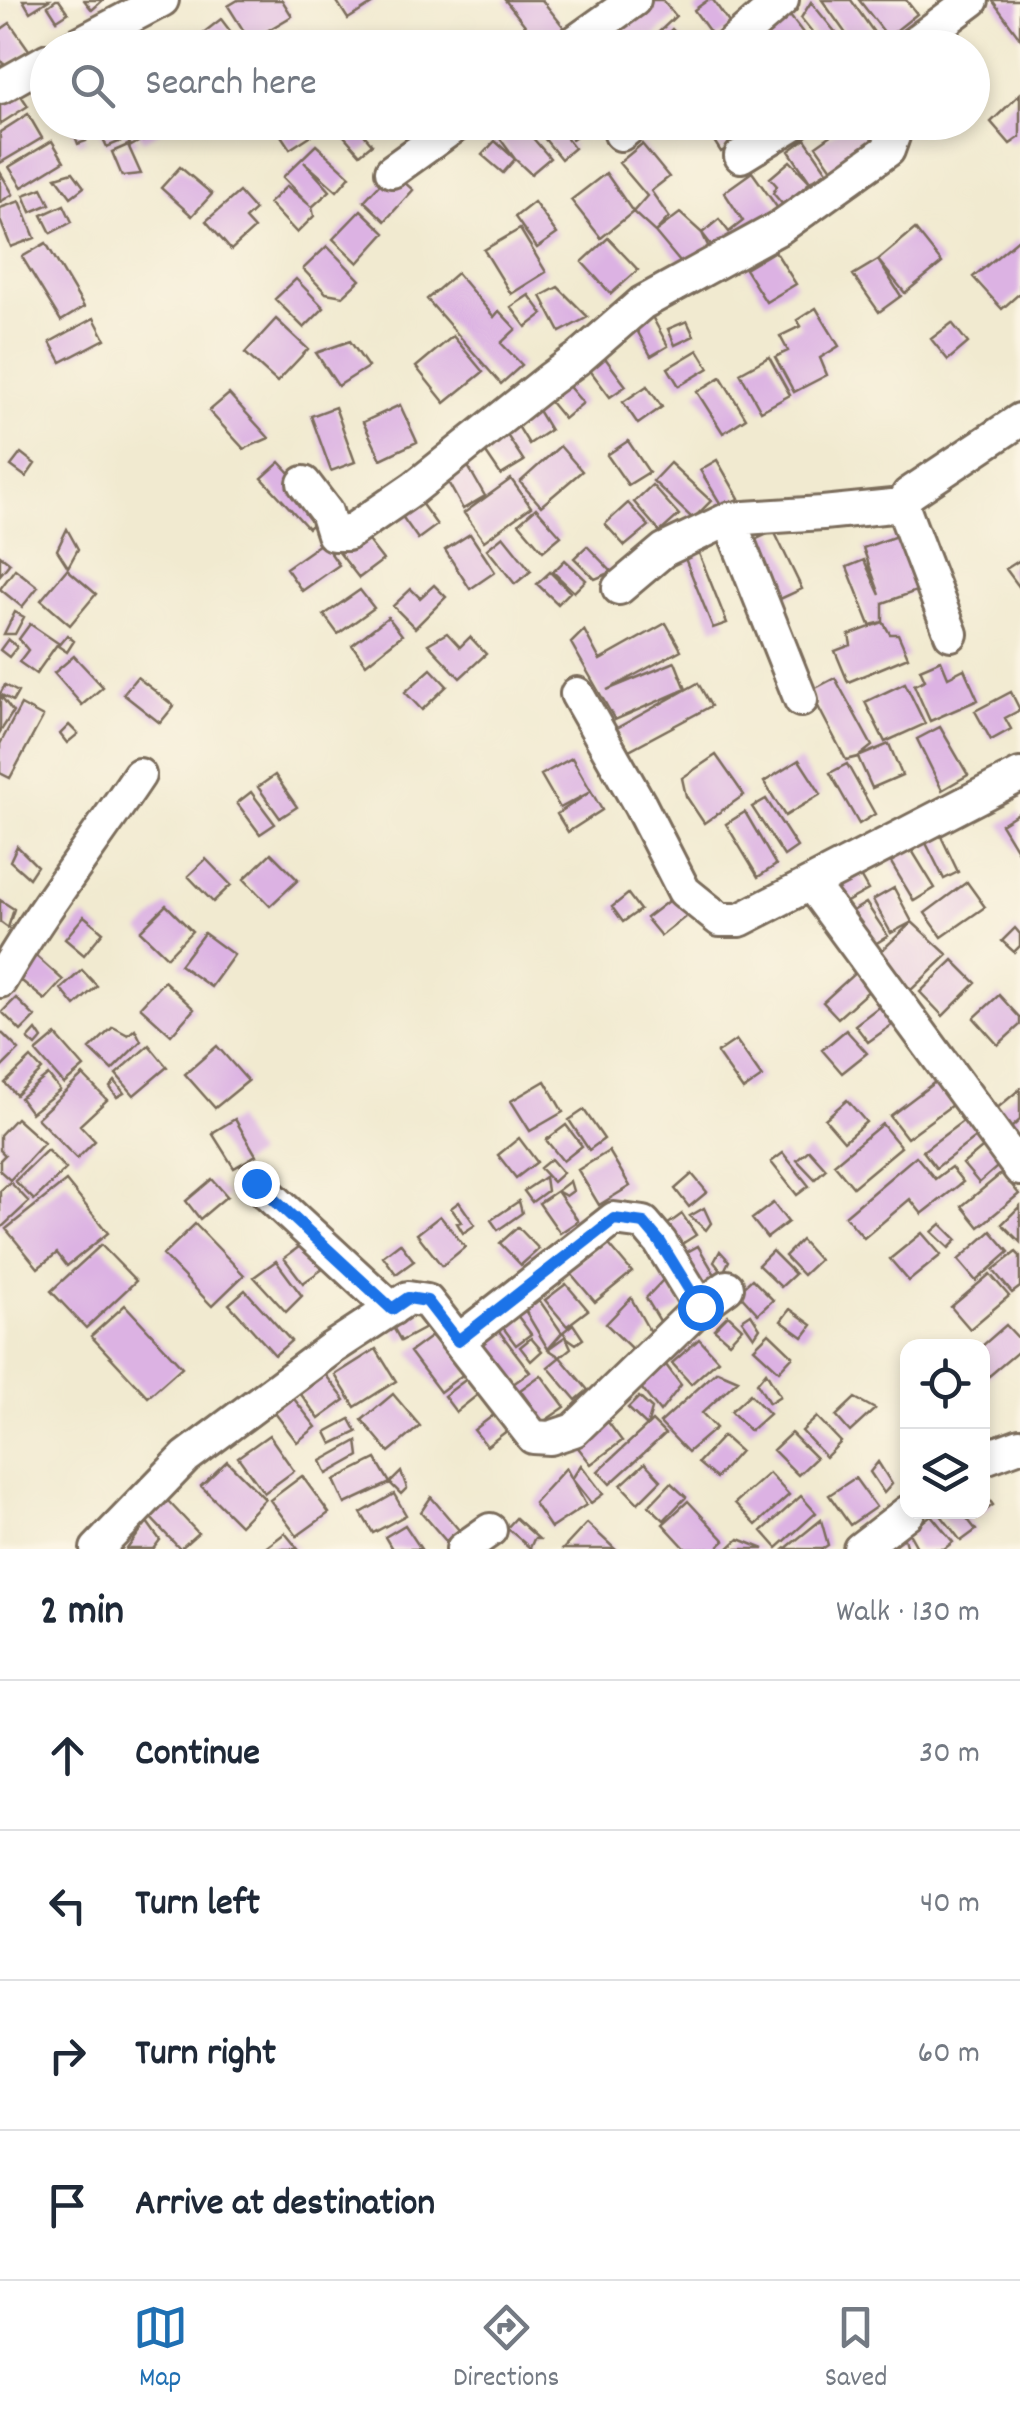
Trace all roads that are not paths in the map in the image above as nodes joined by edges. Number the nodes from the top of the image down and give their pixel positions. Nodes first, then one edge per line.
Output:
1 (162, 0) edge
2 (634, 0) edge
3 (782, 0) edge
4 (972, 0) edge
5 (105, 30) edge
6 (592, 30) edge
7 (748, 30) edge
8 (932, 30) edge
9 (30, 70) edge
10 (0, 87) edge
11 (434, 140) edge
12 (767, 140) edge
13 (892, 140) edge
14 (741, 156) dead end
15 (392, 170) dead end
16 (1020, 420) edge
17 (304, 482) dead end
18 (902, 504) junction
19 (729, 520) junction
20 (619, 588) dead end
21 (951, 634) dead end
22 (577, 694) dead end
23 (801, 700) dead end
24 (1020, 775) edge
25 (138, 776) dead end
26 (811, 884) junction
27 (0, 981) edge
28 (1020, 1170) edge
29 (256, 1183) dead end
30 (726, 1287) dead end
31 (700, 1307) junction
32 (392, 1309) junction
33 (458, 1341) junction
34 (1020, 1444) edge
35 (990, 1456) edge
36 (900, 1518) edge
37 (490, 1530) dead end
38 (97, 1549) edge
39 (463, 1549) edge
40 (860, 1549) edge

1 - 5 street
2 - 6 street
3 - 7 street
4 - 8 street
9 - 10 street
11 - 15 street
12 - 14 street
13 - 17 street
16 - 18 street
18 - 19 street
18 - 21 street
19 - 20 street
19 - 23 street
22 - 26 street
24 - 26 street
25 - 27 street
26 - 28 street
29 - 32 street
30 - 31 street
31 - 33 street
31 - 33 street
32 - 33 street
32 - 38 street
34 - 35 street
36 - 40 street
37 - 39 street

